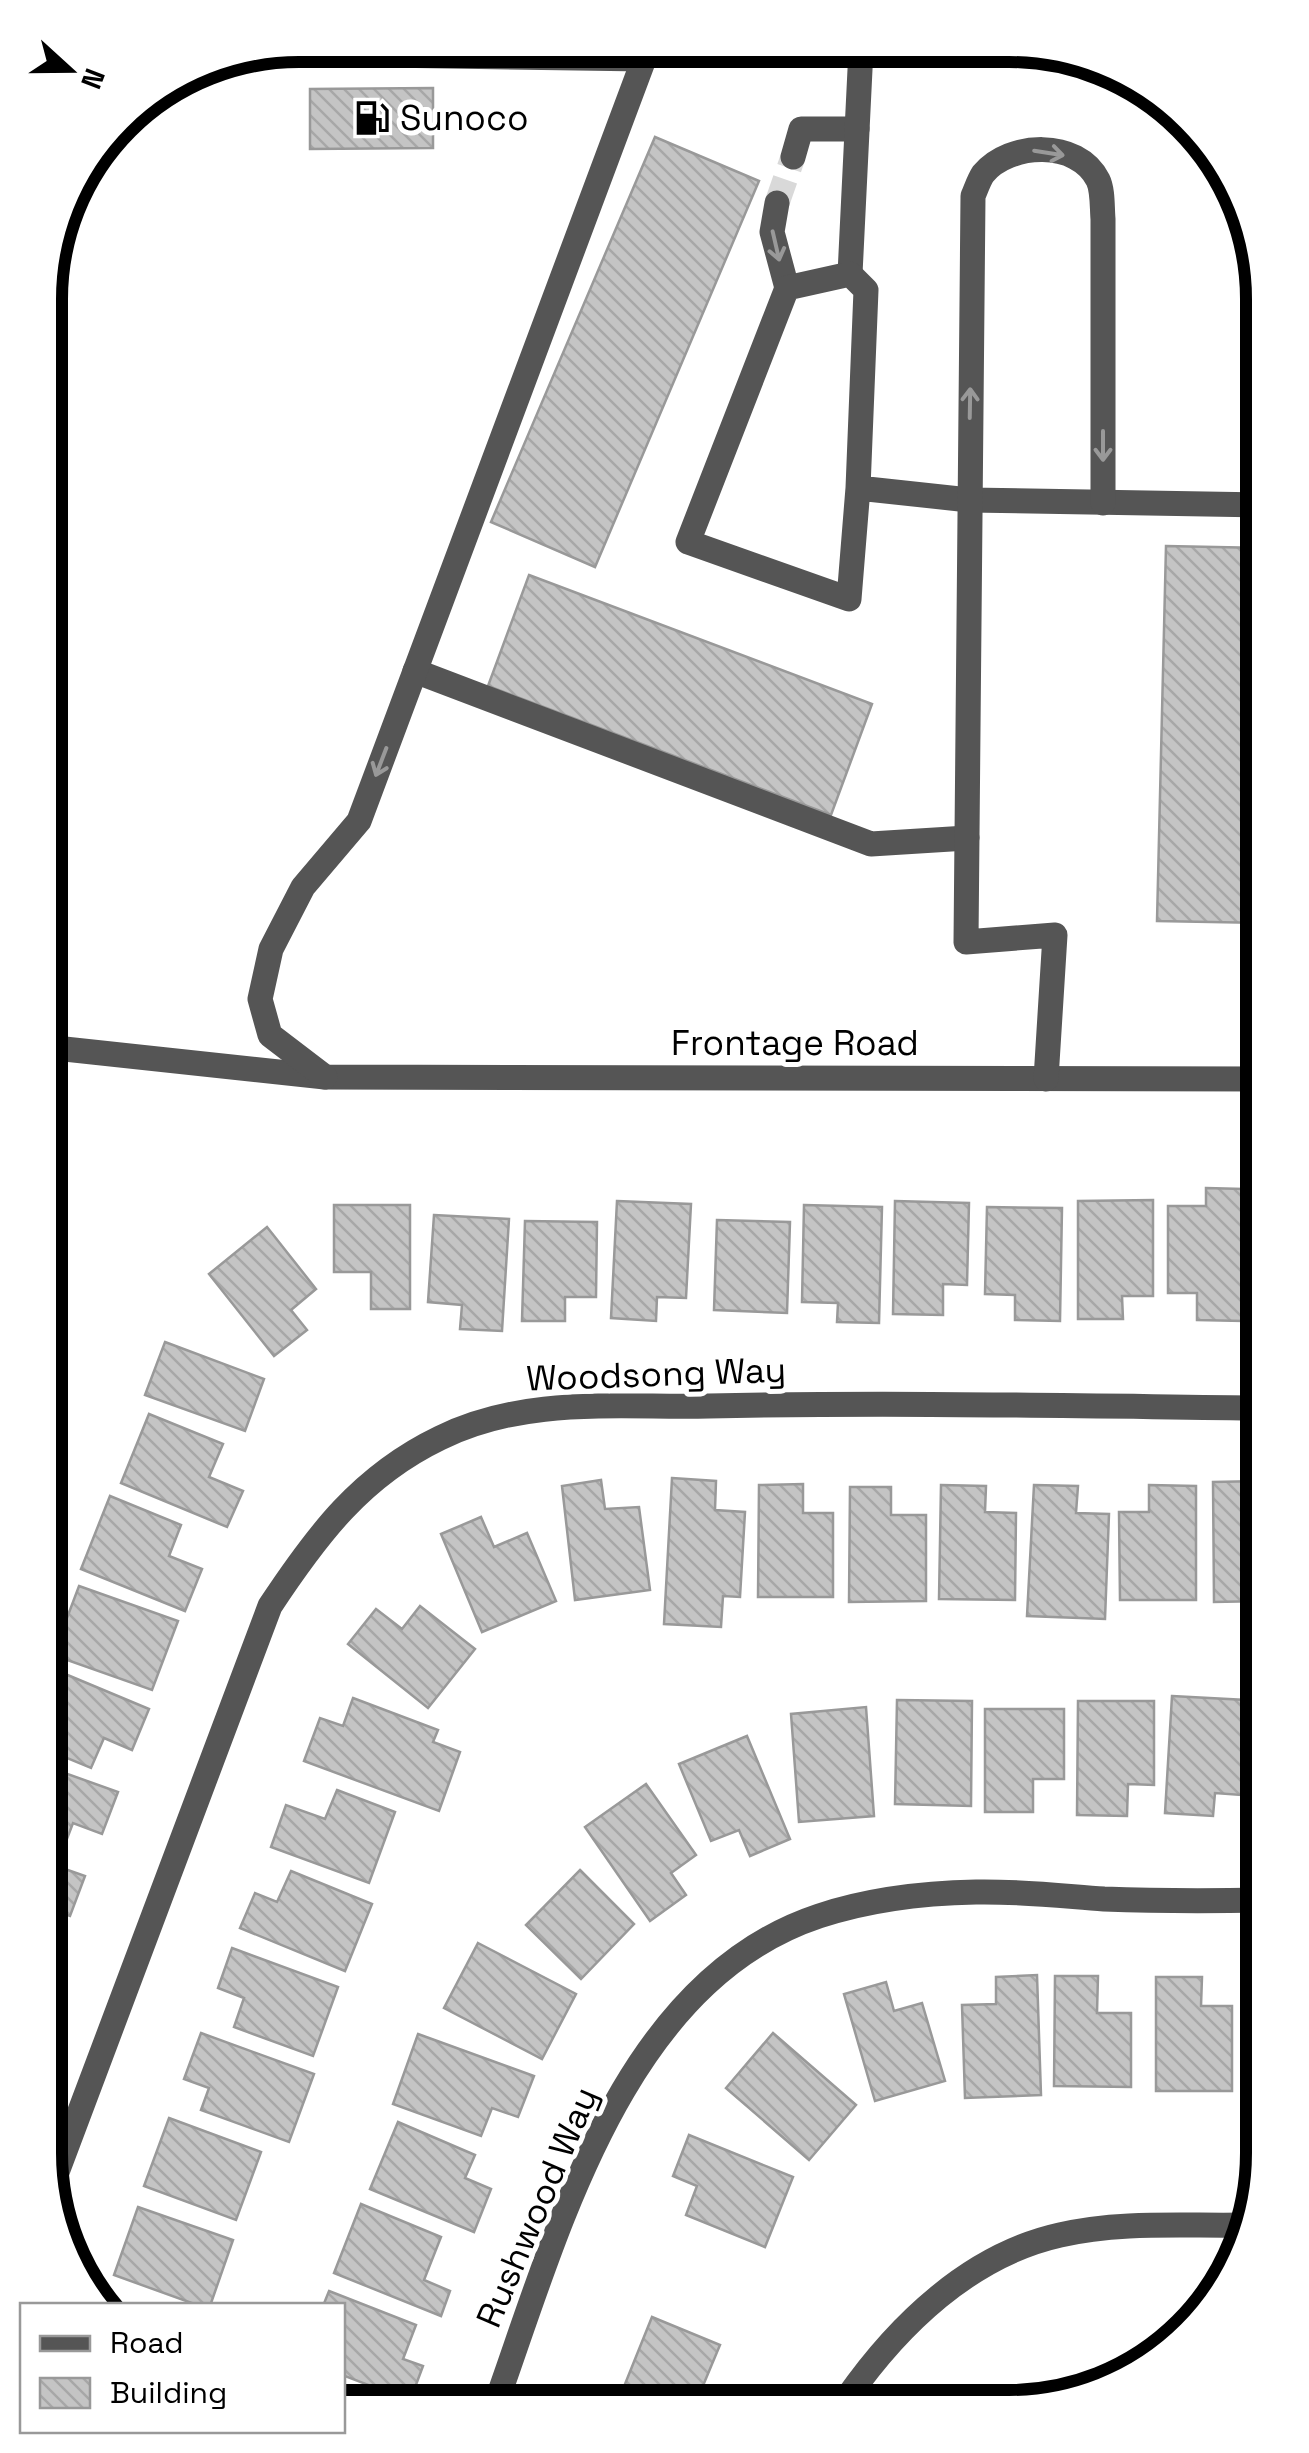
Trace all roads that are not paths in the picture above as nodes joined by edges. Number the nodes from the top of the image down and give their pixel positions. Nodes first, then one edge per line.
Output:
1 (650, 62) edge
2 (860, 62) edge
3 (857, 129) junction
4 (793, 158) tunnel mouth
5 (777, 203) tunnel mouth
6 (850, 274) junction
7 (787, 288) junction
8 (858, 488) junction
9 (969, 500) junction
10 (1103, 502) junction
11 (1246, 505) edge
12 (415, 671) junction
13 (967, 838) junction
14 (62, 1050) edge
15 (326, 1077) junction
16 (1046, 1079) junction
17 (1246, 1080) edge
18 (1246, 1408) edge
19 (1246, 1900) edge
20 (62, 2158) edge
21 (1235, 2225) edge
22 (501, 2390) edge
23 (852, 2390) edge

1 - 12 street
2 - 3 street
3 - 4 street
3 - 6 street
5 -> 7 street
6 - 7 street
6 - 8 street
7 - 8 street
8 - 9 street
9 - 10 street
9 -> 10 street
9 - 13 street
10 - 11 street
12 - 13 street
12 -> 15 street
13 - 16 street
14 - 15 street, Frontage Road
15 - 16 street, Frontage Road
16 - 17 street, Frontage Road
18 - 20 street, Woodsong Way
19 - 22 street, Rushwood Way
21 - 23 street

